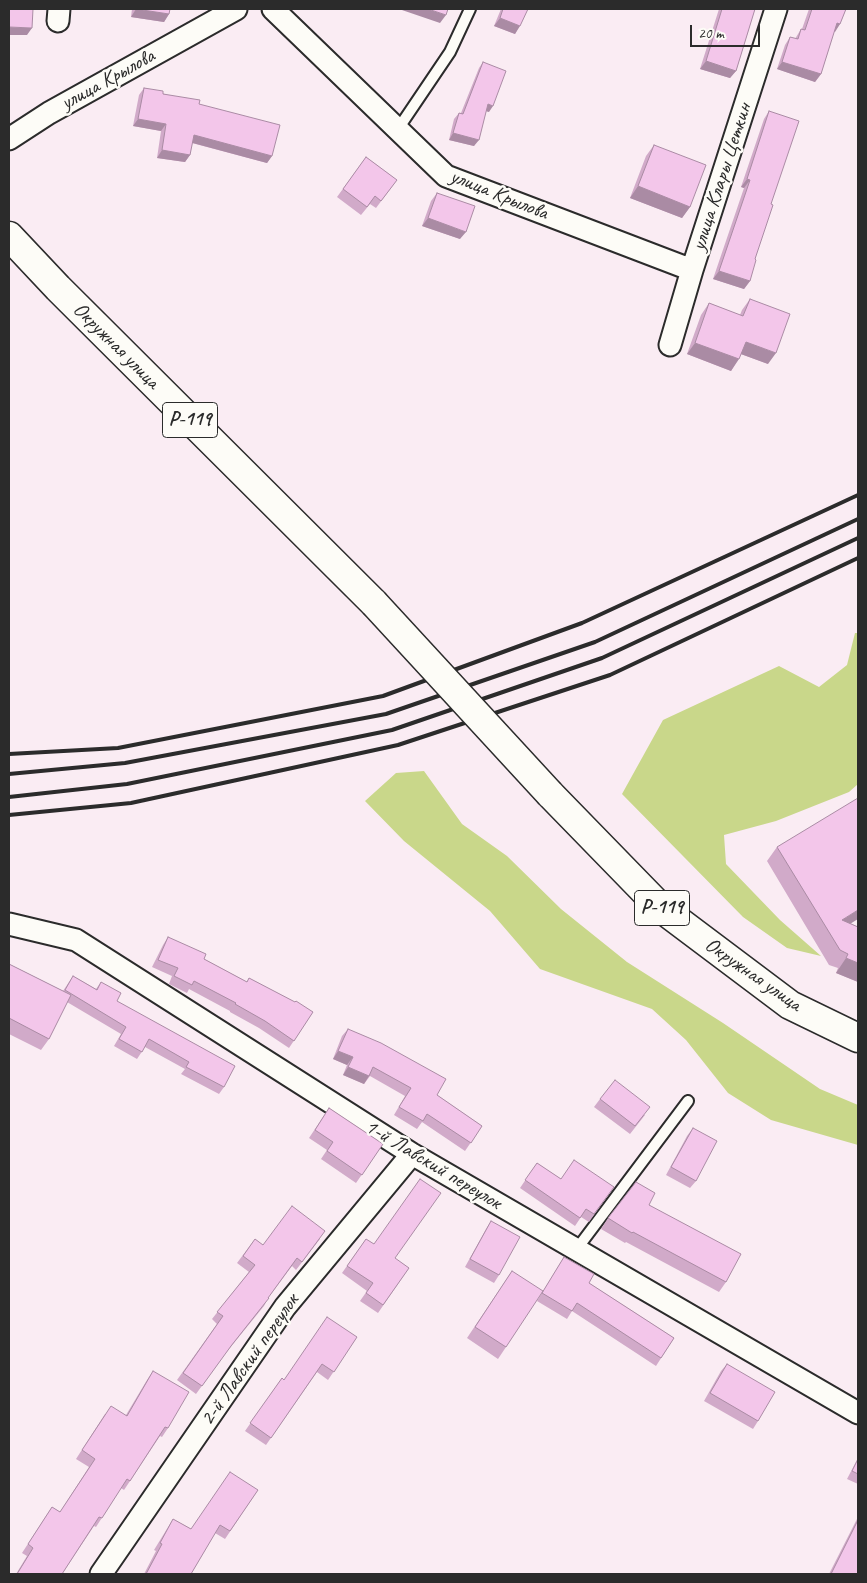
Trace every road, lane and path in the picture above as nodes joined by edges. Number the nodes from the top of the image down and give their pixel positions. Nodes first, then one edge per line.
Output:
1 (236, 9) edge
2 (273, 9) edge
3 (470, 9) edge
4 (776, 9) edge
5 (398, 129) junction
6 (9, 139) edge
7 (9, 236) edge
8 (692, 270) junction
9 (670, 345) dead end
10 (9, 924) edge
11 (858, 1038) edge
12 (688, 1100) dead end
13 (412, 1154) junction
14 (576, 1250) junction
15 (858, 1413) edge
16 (101, 1574) edge

1 - 6 street, улица Крылова
2 - 5 street, улица Крылова
3 - 5 lane
4 - 8 street, улица Клары Цеткин
5 - 8 street, улица Крылова
7 - 11 highway, Окружная улица / Р-119, bridge
8 - 9 street, улица Клары Цеткин
10 - 13 street, 1-й Лавский переулок
12 - 14 lane
13 - 14 street, 1-й Лавский переулок
13 - 16 street, 2-й Лавский переулок
14 - 15 street, 1-й Лавский переулок

